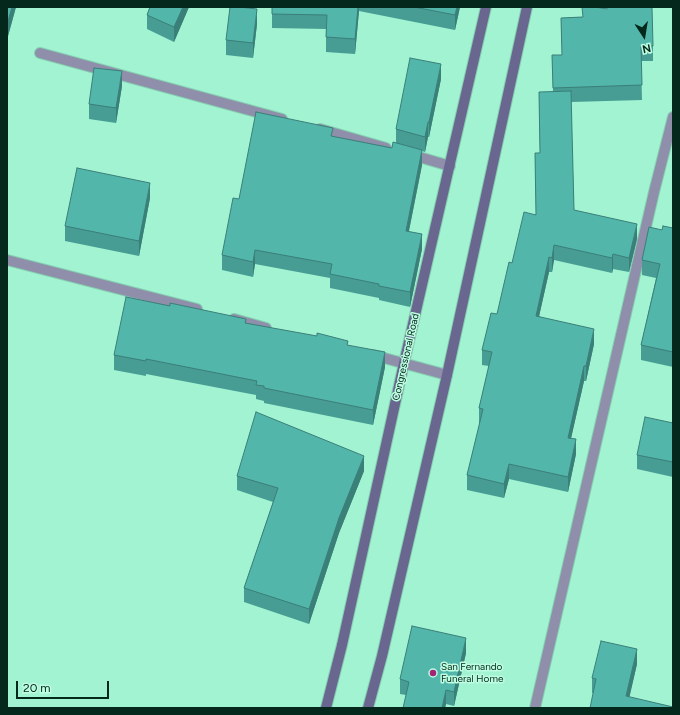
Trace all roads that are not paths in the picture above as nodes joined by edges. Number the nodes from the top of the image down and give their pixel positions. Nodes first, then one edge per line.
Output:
1 (486, 7) edge
2 (527, 7) edge
3 (40, 53) dead end
4 (673, 117) edge
5 (291, 121) edge
6 (314, 128) edge
7 (450, 166) junction
8 (7, 260) edge
9 (206, 312) edge
10 (221, 316) edge
11 (274, 330) edge
12 (366, 353) edge
13 (404, 363) junction
14 (447, 375) junction
15 (326, 708) edge
16 (368, 708) edge
17 (535, 708) edge

1 - 7 main road, Congressional Road
2 - 14 main road
3 - 5 street
4 - 17 street
6 - 7 street
7 - 13 main road, Congressional Road
8 - 9 street
10 - 11 street
12 - 13 street
13 - 14 street
13 - 15 main road, Congressional Road
14 - 16 main road

